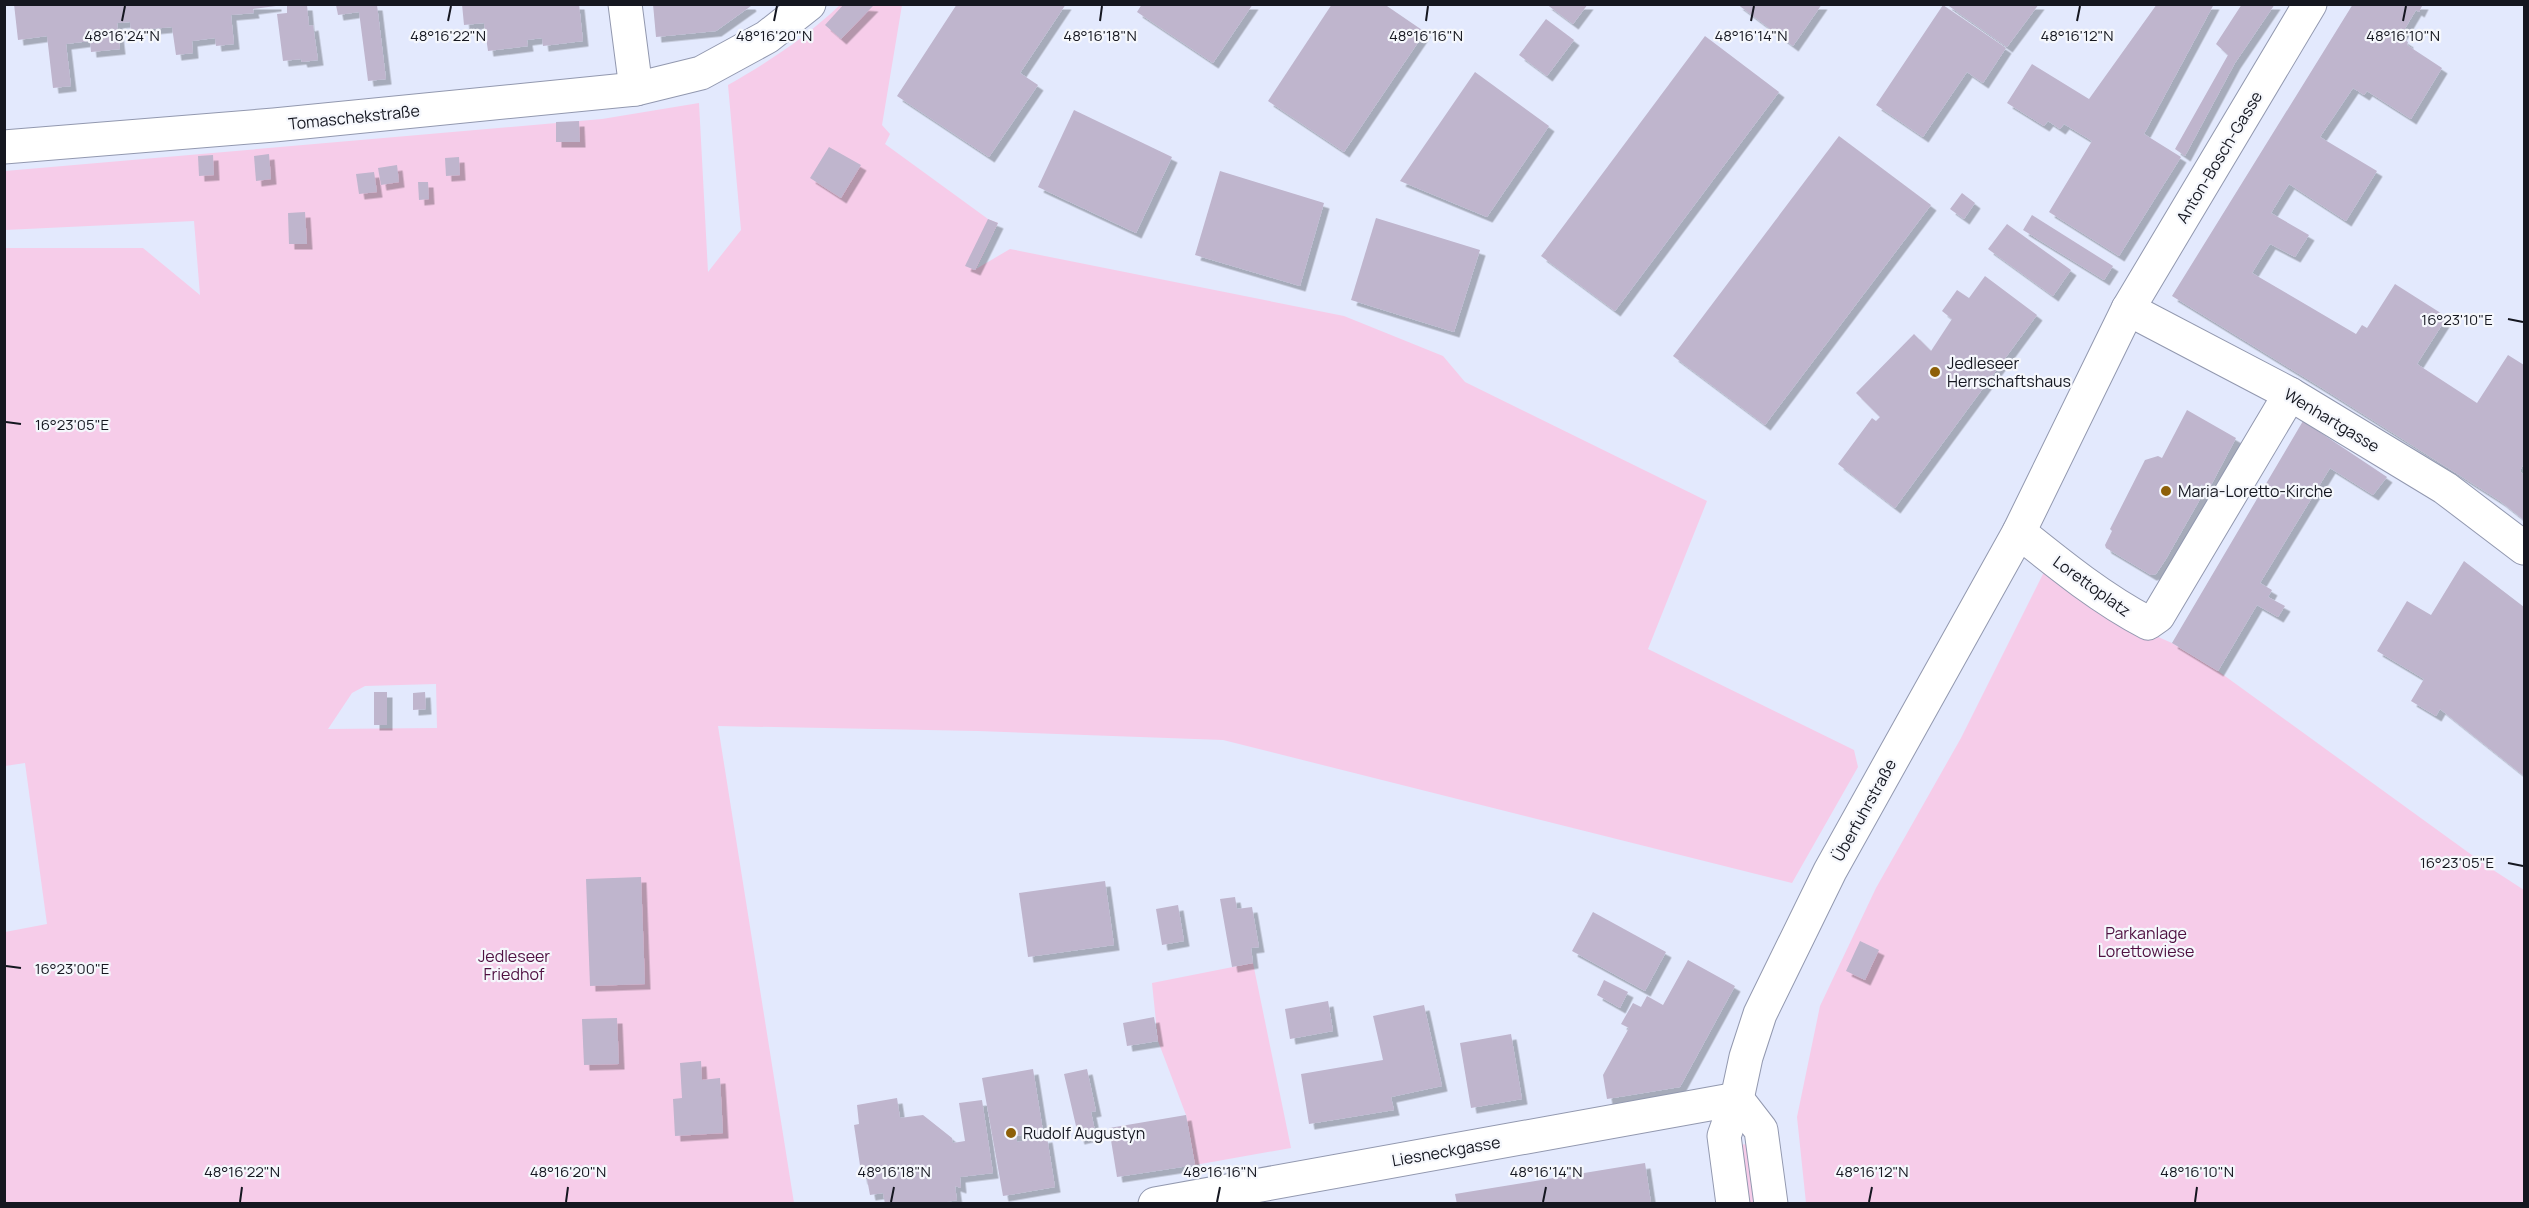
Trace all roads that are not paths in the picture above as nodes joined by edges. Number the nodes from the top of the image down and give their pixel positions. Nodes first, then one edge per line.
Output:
1 (625, 4) edge
2 (809, 4) edge
3 (2310, 4) edge
4 (636, 89) junction
5 (4, 147) edge
6 (2128, 309) junction
7 (2290, 394) junction
8 (2019, 532) junction
9 (2524, 548) edge
10 (1737, 1099) junction
11 (1155, 1203) edge
12 (1733, 1203) edge
13 (1771, 1203) edge

1 - 4 street
2 - 4 street, Tomaschekstraße
3 - 6 street, Anton-Bosch-Gasse
4 - 5 street, Tomaschekstraße
6 - 7 street, Wenhartgasse
6 - 8 street
7 - 8 street, Lorettoplatz
7 - 9 street, Wenhartgasse
8 - 10 street, Überfuhrstraße
10 - 11 street, Liesneckgasse
10 - 12 street, Überfuhrstraße
10 - 13 street

